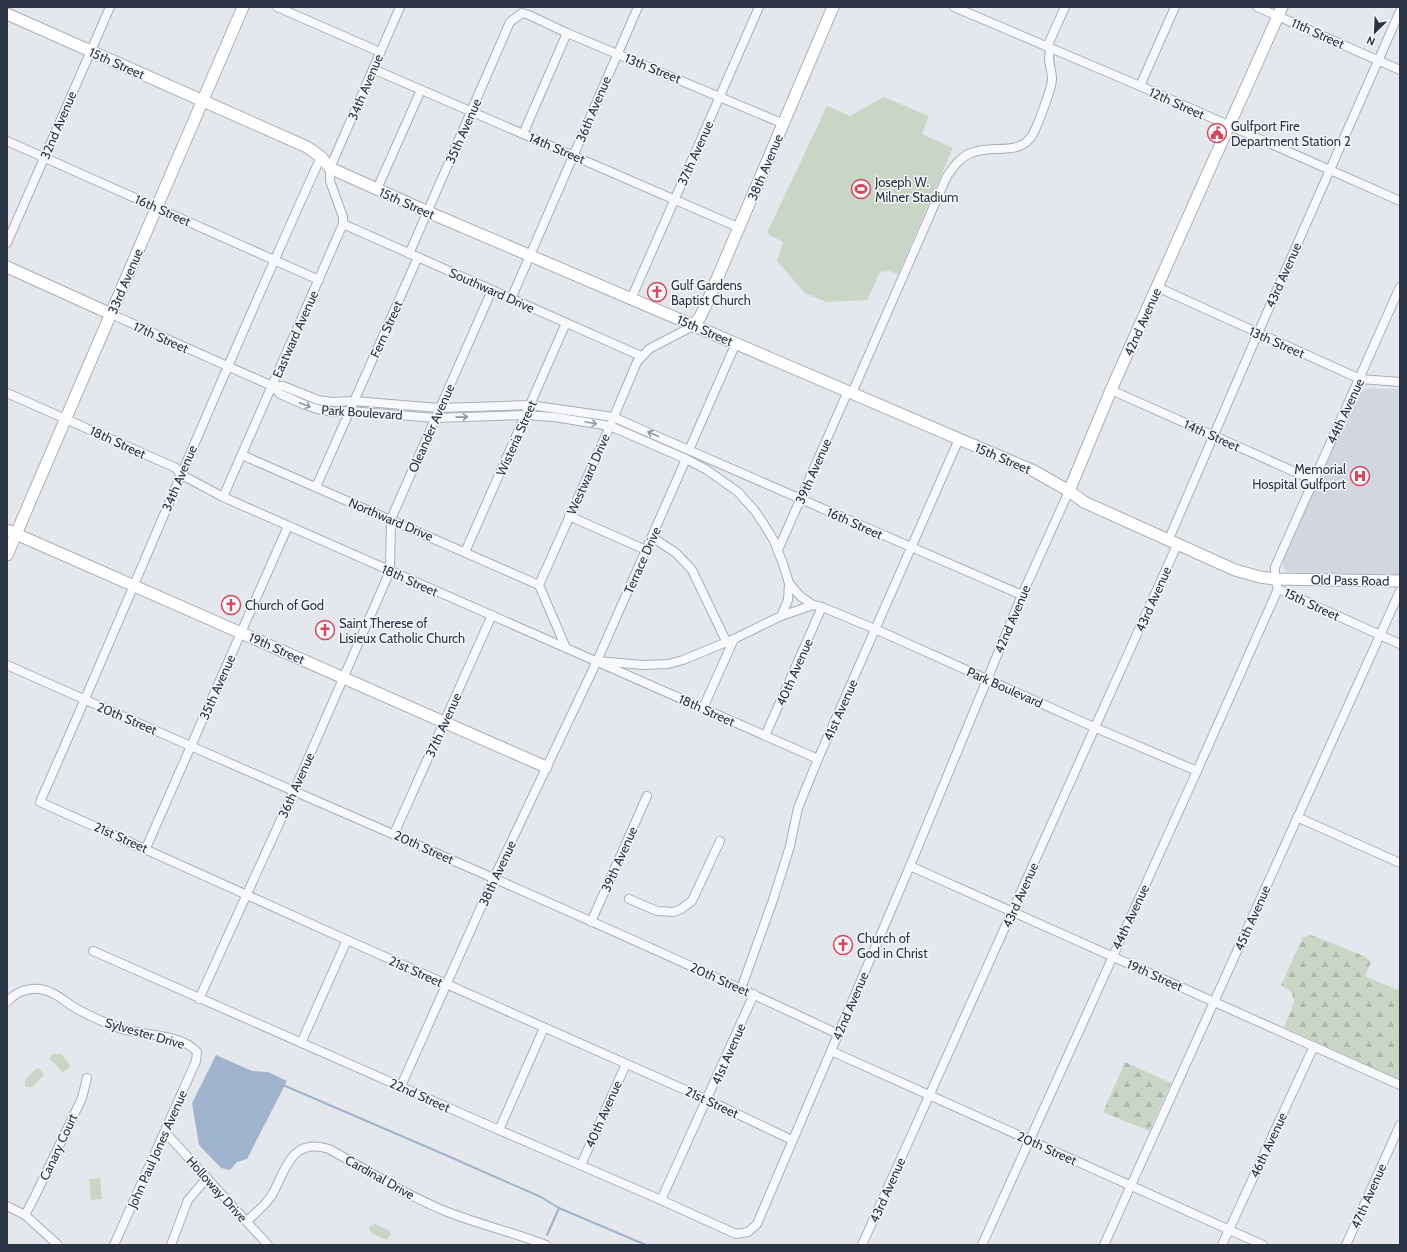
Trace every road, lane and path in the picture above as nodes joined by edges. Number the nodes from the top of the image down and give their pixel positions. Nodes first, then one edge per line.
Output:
1 (110, 7) edge
2 (243, 7) edge
3 (277, 7) edge
4 (400, 7) edge
5 (638, 7) edge
6 (759, 7) edge
7 (833, 7) edge
8 (954, 7) edge
9 (1065, 7) edge
10 (1175, 7) edge
11 (1257, 7) edge
12 (1400, 11) edge
13 (1280, 12) edge
14 (7, 14) edge
15 (522, 14) joint
16 (567, 33) junction
17 (1049, 48) junction
18 (90, 51) junction
19 (380, 52) junction
20 (617, 54) junction
21 (1379, 60) junction
22 (373, 69) junction
23 (1400, 70) edge
24 (1140, 86) junction
25 (421, 90) junction
26 (720, 96) junction
27 (202, 100) junction
28 (472, 112) junction
29 (784, 124) junction
30 (1229, 126) junction
31 (523, 134) junction
32 (7, 141) edge
33 (573, 155) junction
34 (321, 157) junction
35 (44, 158) junction
36 (330, 168) junction
37 (1330, 170) junction
38 (377, 189) junction
39 (675, 199) junction
40 (1400, 201) edge
41 (157, 207) junction
42 (428, 212) junction
43 (344, 224) junction
44 (740, 228) junction
45 (7, 243) edge
46 (410, 254) junction
47 (529, 256) junction
48 (418, 257) junction
49 (273, 260) junction
50 (7, 267) edge
51 (319, 280) junction
52 (1157, 287) junction
53 (1400, 287) edge
54 (492, 290) junction
55 (511, 299) junction
56 (631, 299) junction
57 (111, 314) junction
58 (566, 323) junction
59 (693, 326) junction
60 (1258, 333) junction
61 (736, 343) junction
62 (641, 356) junction
63 (228, 367) junction
64 (1360, 379) junction
65 (1400, 382) edge
66 (272, 386) junction
67 (1111, 390) junction
68 (850, 392) junction
69 (7, 393) edge
70 (354, 401) junction
71 (530, 405) junction
72 (439, 408) junction
73 (350, 411) junction
74 (526, 415) junction
75 (613, 417) junction
76 (66, 418) junction
77 (435, 418) junction
78 (610, 426) junction
79 (1213, 436) junction
80 (959, 439) junction
81 (689, 450) junction
82 (242, 455) junction
83 (686, 459) junction
84 (732, 469) junction
85 (180, 474) junction
86 (1313, 480) junction
87 (316, 487) junction
88 (1069, 491) junction
89 (223, 497) junction
90 (801, 500) junction
91 (569, 516) junction
92 (390, 519) junction
93 (288, 526) junction
94 (11, 532) edge
95 (652, 537) junction
96 (1173, 542) junction
97 (911, 547) junction
98 (646, 550) junction
99 (778, 550) junction
100 (465, 552) junction
101 (7, 555) edge
102 (390, 571) junction
103 (1400, 581) edge
104 (789, 584) junction
105 (1276, 584) junction
106 (539, 585) junction
107 (134, 586) junction
108 (1400, 591) edge
109 (1022, 595) junction
110 (813, 604) junction
111 (822, 607) junction
112 (492, 615) junction
113 (781, 616) junction
114 (875, 629) junction
115 (242, 632) junction
116 (1380, 636) junction
117 (731, 641) junction
118 (1400, 644) edge
119 (566, 648) junction
120 (597, 662) junction
121 (7, 665) edge
122 (343, 678) junction
123 (987, 679) junction
124 (85, 700) junction
125 (703, 708) junction
126 (444, 722) junction
127 (1096, 728) junction
128 (765, 736) junction
129 (192, 746) junction
130 (818, 759) junction
131 (546, 767) junction
132 (1197, 770) junction
133 (294, 791) junction
134 (647, 796) dead end
135 (40, 802) joint
136 (1297, 818) junction
137 (394, 834) junction
138 (720, 841) dead end
139 (146, 848) junction
140 (1400, 863) edge
141 (910, 866) junction
142 (494, 878) junction
143 (246, 894) junction
144 (630, 898) dead end
145 (1012, 912) junction
146 (591, 922) junction
147 (347, 940) junction
148 (93, 951) dead end
149 (1113, 955) junction
150 (447, 985) junction
151 (742, 989) junction
152 (754, 994) junction
153 (199, 999) junction
154 (1214, 1001) junction
155 (7, 1002) edge
156 (544, 1028) junction
157 (838, 1034) junction
158 (301, 1043) junction
159 (1314, 1046) junction
160 (831, 1050) junction
161 (197, 1052) joint
162 (626, 1064) junction
163 (87, 1078) dead end
164 (1400, 1085) edge
165 (401, 1086) junction
166 (929, 1095) junction
167 (708, 1100) junction
168 (1400, 1125) edge
169 (500, 1130) junction
170 (165, 1132) junction
171 (792, 1140) junction
172 (1030, 1140) junction
173 (581, 1165) junction
174 (207, 1178) junction
175 (1130, 1185) junction
176 (661, 1200) junction
177 (7, 1206) edge
178 (25, 1214) junction
179 (246, 1221) junction
180 (1229, 1230) junction
181 (748, 1232) joint
182 (58, 1245) edge
183 (114, 1245) edge
184 (171, 1245) edge
185 (268, 1245) edge
186 (546, 1245) edge
187 (862, 1245) edge
188 (982, 1245) edge
189 (1104, 1245) edge
190 (1222, 1245) edge
191 (1263, 1245) edge
192 (1346, 1245) edge

1 - 18 street, 32nd Avenue
2 - 27 street, 33rd Avenue
3 - 19 street
4 - 19 street, 34th Avenue
5 - 20 street, 36th Avenue
6 - 26 street, 37th Avenue
7 - 29 street, 38th Avenue
8 - 17 street, 12th Street
9 - 17 street
10 - 24 street
11 - 13 street, 11th Street
12 - 21 street, 43rd Avenue
13 - 21 street, 11th Street
13 - 30 street, 42nd Avenue
14 - 18 street, 15th Street
15 - 16 street, 13th Street
15 - 28 street, 35th Avenue
16 - 20 street, 13th Street
16 - 31 street
17 - 24 street, 12th Street
17 - 68 street, 39th Avenue
18 - 27 street, 15th Street
18 - 35 street, 32nd Avenue
19 - 22 street, 34th Avenue
20 - 26 street, 13th Street
20 - 33 street, 36th Avenue
21 - 23 street, 11th Street
21 - 37 street, 43rd Avenue
22 - 25 street, 14th Street
22 - 36 street, 34th Avenue
24 - 30 street, 12th Street
25 - 28 street, 14th Street
25 - 38 street
26 - 29 street, 13th Street
26 - 39 street, 37th Avenue
27 - 34 street, 15th Street
27 - 41 street, 33rd Avenue
28 - 31 street, 14th Street
28 - 42 street, 35th Avenue
29 - 44 street, 38th Avenue
30 - 37 street, 12th Street
30 - 52 street, 42nd Avenue
31 - 33 street, 14th Street
32 - 35 street, 16th Street
33 - 39 street, 14th Street
33 - 47 street, 36th Avenue
34 - 36 street, 15th Street
34 - 49 street, 34th Avenue
35 - 41 street, 16th Street
35 - 45 street, 32nd Avenue
36 - 38 street, 15th Street
36 - 43 street
37 - 40 street, 12th Street
37 - 60 street, 43rd Avenue
38 - 42 street, 15th Street
39 - 44 street, 14th Street
39 - 56 street, 37th Avenue
41 - 49 street, 16th Street
41 - 57 street, 33rd Avenue
42 - 46 street, 35th Avenue
42 - 47 street, 15th Street
43 - 46 street, Southward Drive
43 - 51 street, Eastward Avenue
44 - 59 street, 38th Avenue
46 - 48 street, Southward Drive
47 - 55 street, 36th Avenue
47 - 56 street, 15th Street
48 - 54 street, Southward Drive
48 - 70 street, Fern Street
49 - 51 street, 16th Street
49 - 63 street, 34th Avenue
50 - 57 street, 17th Street
51 - 66 street, Eastward Avenue
52 - 60 street, 13th Street
52 - 67 street, 42nd Avenue
53 - 64 street, 44th Avenue
54 - 55 street, Southward Drive
54 - 72 street, Oleander Avenue
55 - 58 street, Southward Drive
56 - 59 street, 15th Street
57 - 63 street, 17th Street
57 - 76 street, 33rd Avenue
58 - 62 street, Southward Drive
58 - 71 street, Wisteria Street
59 - 61 street, 15th Street
59 - 62 street, Westward Drive
60 - 64 street, 13th Street
60 - 79 street, 43rd Avenue
61 - 68 street, 15th Street
61 - 81 street
62 - 75 street, Westward Drive
63 - 66 street, 17th Street
63 - 85 street, 34th Avenue
64 - 65 street, 13th Street
64 - 86 street, 44th Avenue
66 - 70 street, Park Boulevard
66 -> 73 street, Park Boulevard
66 - 82 street, Eastward Avenue
67 - 79 street, 14th Street
67 - 88 street, 42nd Avenue
68 - 80 street, 15th Street
68 - 90 street, 39th Avenue
69 - 76 street, 18th Street
70 - 72 street, Park Boulevard
70 - 73 street, Fern Street
71 - 72 street, Park Boulevard
71 - 74 street, Wisteria Street
71 - 75 street, Park Boulevard
72 - 77 street, Oleander Avenue
73 - 77 street, Park Boulevard
73 - 87 street
77 -> 74 street, Park Boulevard
74 -> 78 street, Park Boulevard
74 - 100 street, Wisteria Street
75 - 78 street, Westward Drive
81 -> 75 street, Park Boulevard
76 - 85 street, 18th Street
76 - 94 street, 33rd Avenue
77 - 92 street, Oleander Avenue
78 - 83 street, Park Boulevard
78 - 91 street, Westward Drive
79 - 86 street, 14th Street
79 - 96 street, 43rd Avenue
80 - 88 street, 15th Street
80 - 97 street, 41st Avenue
81 - 84 street, 16th Street
82 - 87 street, Northward Drive
82 - 89 street, Eastward Avenue
83 - 84 street
83 - 95 street, Terrace Drive
83 - 99 street, Park Boulevard
84 - 90 street, 16th Street
85 - 89 street, 18th Street
85 - 107 street, 34th Avenue
86 - 105 street, 44th Avenue
87 - 92 street, Northward Drive
88 - 96 street, 15th Street
88 - 109 street, 42nd Avenue
89 - 93 street, 18th Street
90 - 97 street, 16th Street
90 - 99 street, 39th Avenue
91 - 98 street
91 - 106 street, Westward Drive
92 - 100 street, Northward Drive
92 - 102 street, Oleander Avenue
93 - 102 street, 18th Street
93 - 115 street, 35th Avenue
94 - 101 street, 33rd Avenue
94 - 107 street, 19th Street
95 - 98 street, Terrace Drive
95 - 117 street
96 - 105 street, 15th Street
96 - 127 street, 43rd Avenue
97 - 109 street, 16th Street
97 - 114 street, 41st Avenue
98 - 120 street, Terrace Drive
99 - 104 street, Park Boulevard
100 - 106 street, Northward Drive
102 - 112 street, 18th Street
102 - 122 street, 36th Avenue
103 - 105 street, Old Pass Road
104 - 110 street, Park Boulevard
104 - 113 street, Park Boulevard
105 - 116 street, 15th Street
105 - 132 street, 44th Avenue
106 - 119 street
107 - 115 street, 19th Street
107 - 124 street, 34th Avenue
108 - 116 street, 45th Avenue
109 - 123 street, 42nd Avenue
110 - 111 street, Park Boulevard
110 - 113 street
111 - 114 street, Park Boulevard
111 - 128 street, 40th Avenue
112 - 119 street, 18th Street
112 - 126 street, 37th Avenue
113 - 117 street
114 - 123 street, Park Boulevard
114 - 130 street, 41st Avenue
115 - 122 street, 19th Street
115 - 129 street, 35th Avenue
116 - 118 street, 15th Street
116 - 136 street, 45th Avenue
117 - 120 street
117 - 125 street
119 - 120 street, 18th Street
120 - 125 street, 18th Street
120 - 131 street, 38th Avenue
121 - 124 street, 20th Street
122 - 126 street, 19th Street
122 - 133 street, 36th Avenue
123 - 127 street, Park Boulevard
123 - 141 street, 42nd Avenue
124 - 129 street, 20th Street
124 - 135 street, 34th Avenue
125 - 128 street, 18th Street
126 - 131 street, 19th Street
126 - 137 street, 37th Avenue
127 - 132 street, Park Boulevard
127 - 145 street, 43rd Avenue
128 - 130 street, 18th Street
129 - 133 street, 20th Street
129 - 139 street, 35th Avenue
130 - 151 street, 41st Avenue
131 - 142 street, 38th Avenue
132 - 149 street, 44th Avenue
133 - 137 street, 20th Street
133 - 143 street, 36th Avenue
134 - 146 street, 39th Avenue
135 - 139 street, 21st Street
136 - 140 street
136 - 154 street, 45th Avenue
137 - 142 street, 20th Street
138 - 144 street
139 - 143 street, 21st Street
141 - 145 street, 19th Street
141 - 157 street, 42nd Avenue
142 - 146 street, 20th Street
142 - 150 street, 38th Avenue
143 - 147 street, 21st Street
143 - 153 street, 36th Avenue
145 - 149 street, 19th Street
145 - 166 street, 43rd Avenue
146 - 151 street, 20th Street
147 - 150 street, 21st Street
147 - 158 street
148 - 153 street, 22nd Street
149 - 154 street, 19th Street
149 - 172 street, 44th Avenue
150 - 156 street, 21st Street
150 - 165 street, 38th Avenue
151 - 152 street, 20th Street
152 - 157 street, 20th Street
152 - 167 street, 41st Avenue
153 - 158 street, 22nd Street
154 - 159 street, 19th Street
154 - 175 street, 45th Avenue
155 - 161 street, Sylvester Drive
156 - 162 street, 21st Street
156 - 169 street
157 - 160 street, 42nd Avenue
158 - 165 street, 22nd Street
159 - 164 street, 19th Street
159 - 180 street, 46th Avenue
160 - 166 street, 20th Street
160 - 171 street, 42nd Avenue
161 - 170 street, John Paul Jones Avenue
162 - 167 street, 21st Street
162 - 173 street, 40th Avenue
163 - 178 street, Canary Court
165 - 169 street, 22nd Street
166 - 172 street, 20th Street
166 - 187 street, 43rd Avenue
167 - 171 street, 21st Street
167 - 176 street, 41st Avenue
168 - 192 street, 47th Avenue
169 - 173 street, 22nd Street
170 - 174 street, Holloway Drive
170 - 183 street, John Paul Jones Avenue
171 - 181 street, 42nd Avenue
172 - 175 street, 20th Street
172 - 188 street, 44th Avenue
173 - 176 street, 22nd Street
174 - 179 street, Holloway Drive
174 - 184 street
175 - 180 street, 20th Street
175 - 189 street, 45th Avenue
176 - 181 street, 22nd Street
177 - 178 street
178 - 182 street
179 - 185 street, Holloway Drive
179 - 186 street, Cardinal Drive
180 - 190 street, 46th Avenue
180 - 191 street, 20th Street

